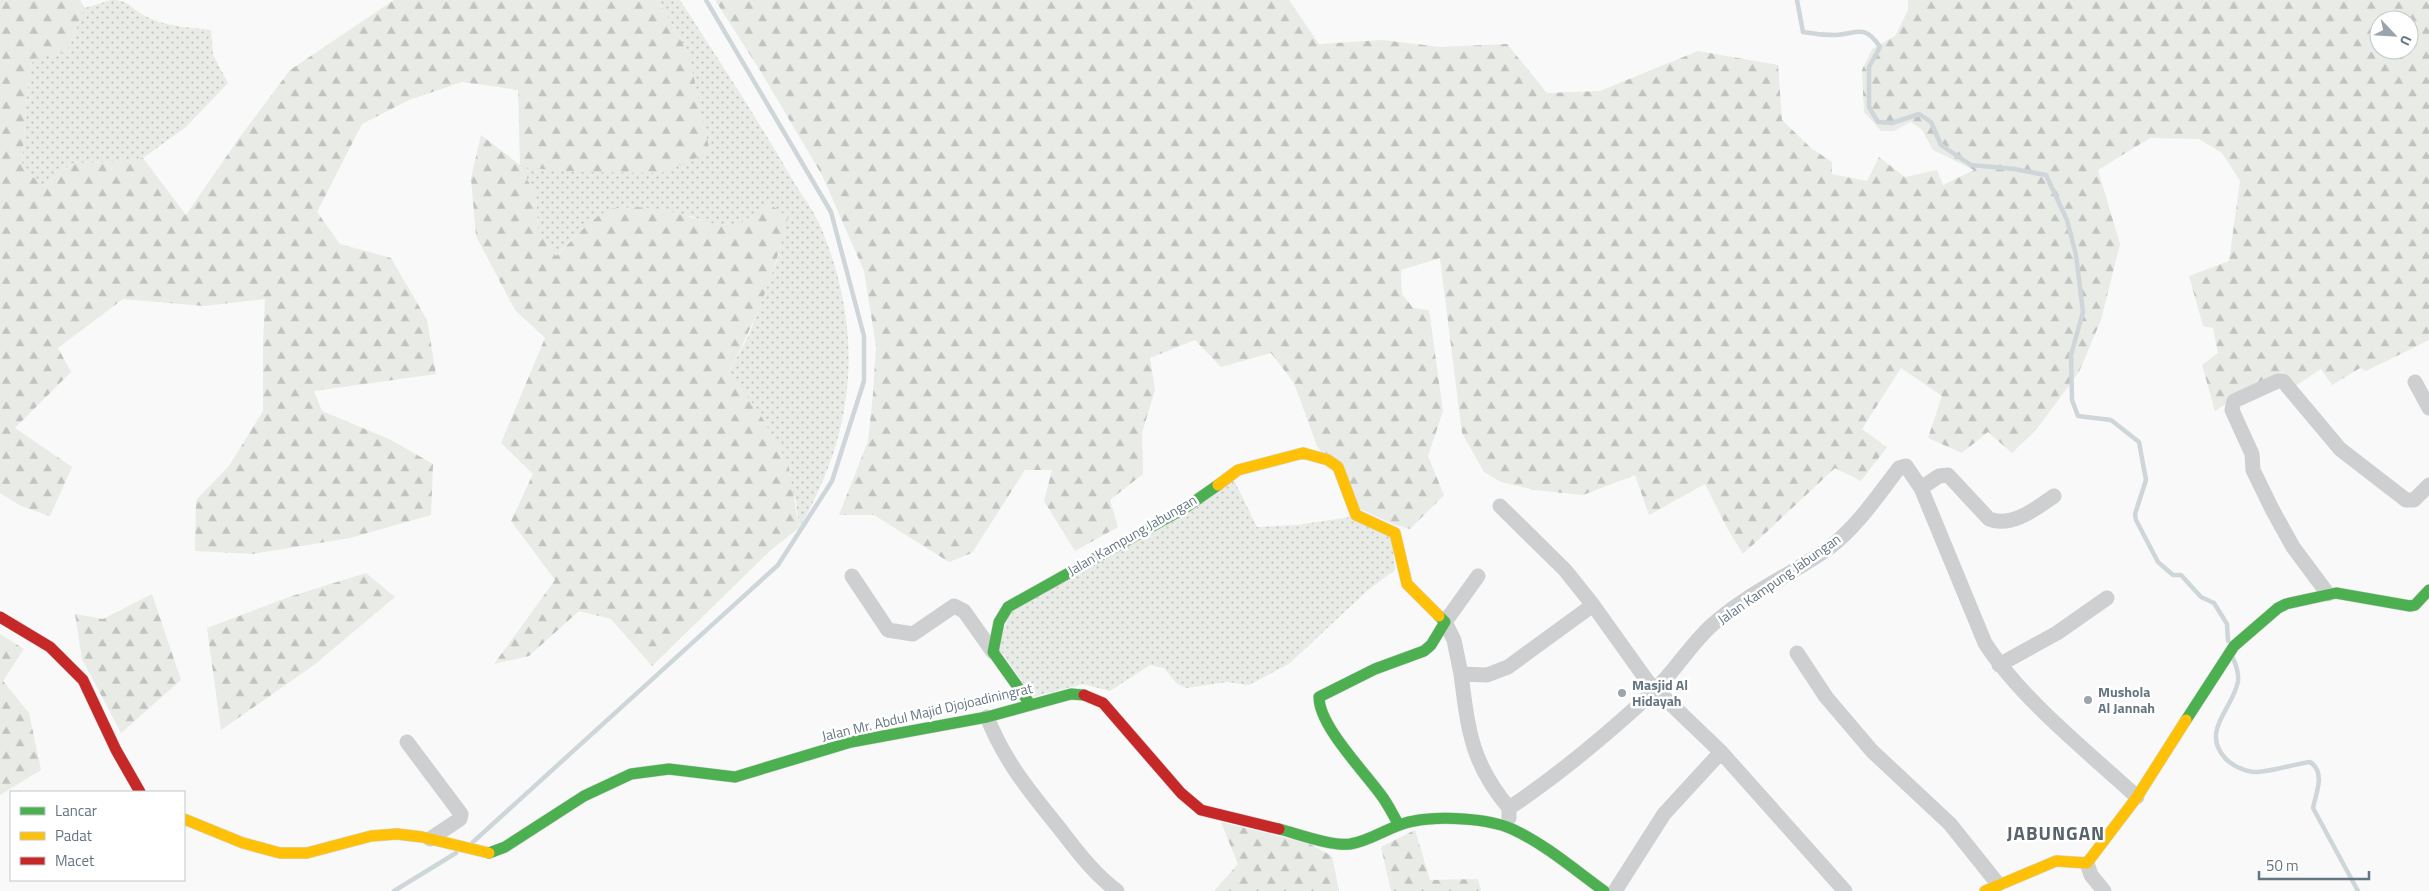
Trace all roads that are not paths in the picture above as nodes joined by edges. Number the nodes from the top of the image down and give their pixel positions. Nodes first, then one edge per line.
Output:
1 (2415, 382) dead end
2 (2429, 408) edge
3 (2429, 485) edge
4 (1921, 488) junction
5 (2054, 496) dead end
6 (1500, 506) dead end
7 (852, 576) dead end
8 (1478, 576) dead end
9 (2429, 590) edge
10 (2328, 594) junction
11 (2106, 598) dead end
12 (1593, 605) junction
13 (0, 617) edge
14 (1445, 622) junction
15 (993, 652) junction
16 (1797, 653) dead end
17 (1999, 665) junction
18 (1461, 674) junction
19 (1655, 690) junction
20 (1030, 704) junction
21 (987, 717) junction
22 (407, 742) dead end
23 (1721, 752) junction
24 (139, 791) edge
25 (2137, 797) junction
26 (1509, 808) junction
27 (185, 819) edge
28 (1399, 825) junction
29 (1511, 828) junction
30 (436, 840) junction
31 (2087, 863) junction
32 (1991, 887) edge
33 (1117, 891) edge
34 (1604, 891) edge
35 (1615, 891) edge
36 (1846, 891) edge
37 (2104, 891) edge

1 - 2 street
3 - 10 street
4 - 5 street
4 - 17 street, Jalan Kampung Jabungan
4 - 19 street, Jalan Kampung Jabungan
6 - 12 street
7 - 15 street
8 - 14 street
9 - 10 street
10 - 25 street
11 - 17 street
12 - 18 street
12 - 19 street
13 - 24 street
14 - 15 street, Jalan Kampung Jabungan
14 - 18 street, Jalan Kampung Jabungan
14 - 28 street
15 - 20 street
16 - 32 street
17 - 25 street, Jalan Kampung Jabungan
18 - 26 street, Jalan Kampung Jabungan
19 - 23 street
19 - 26 street, Jalan Kampung Jabungan
20 - 21 street, Jalan Mr. Abdul Majid Djojoadiningrat
20 - 28 street, Jalan Mr. Abdul Majid Djojoadiningrat
21 - 30 street, Jalan Mr. Abdul Majid Djojoadiningrat
21 - 33 street
22 - 30 street
23 - 35 street
23 - 36 street
25 - 31 street
26 - 29 street
27 - 30 street, Jalan Mr. Abdul Majid Djojoadiningrat
28 - 29 street, Jalan Mr. Abdul Majid Djojoadiningrat
29 - 34 street, Jalan Mr. Abdul Majid Djojoadiningrat
31 - 32 street
31 - 37 street

